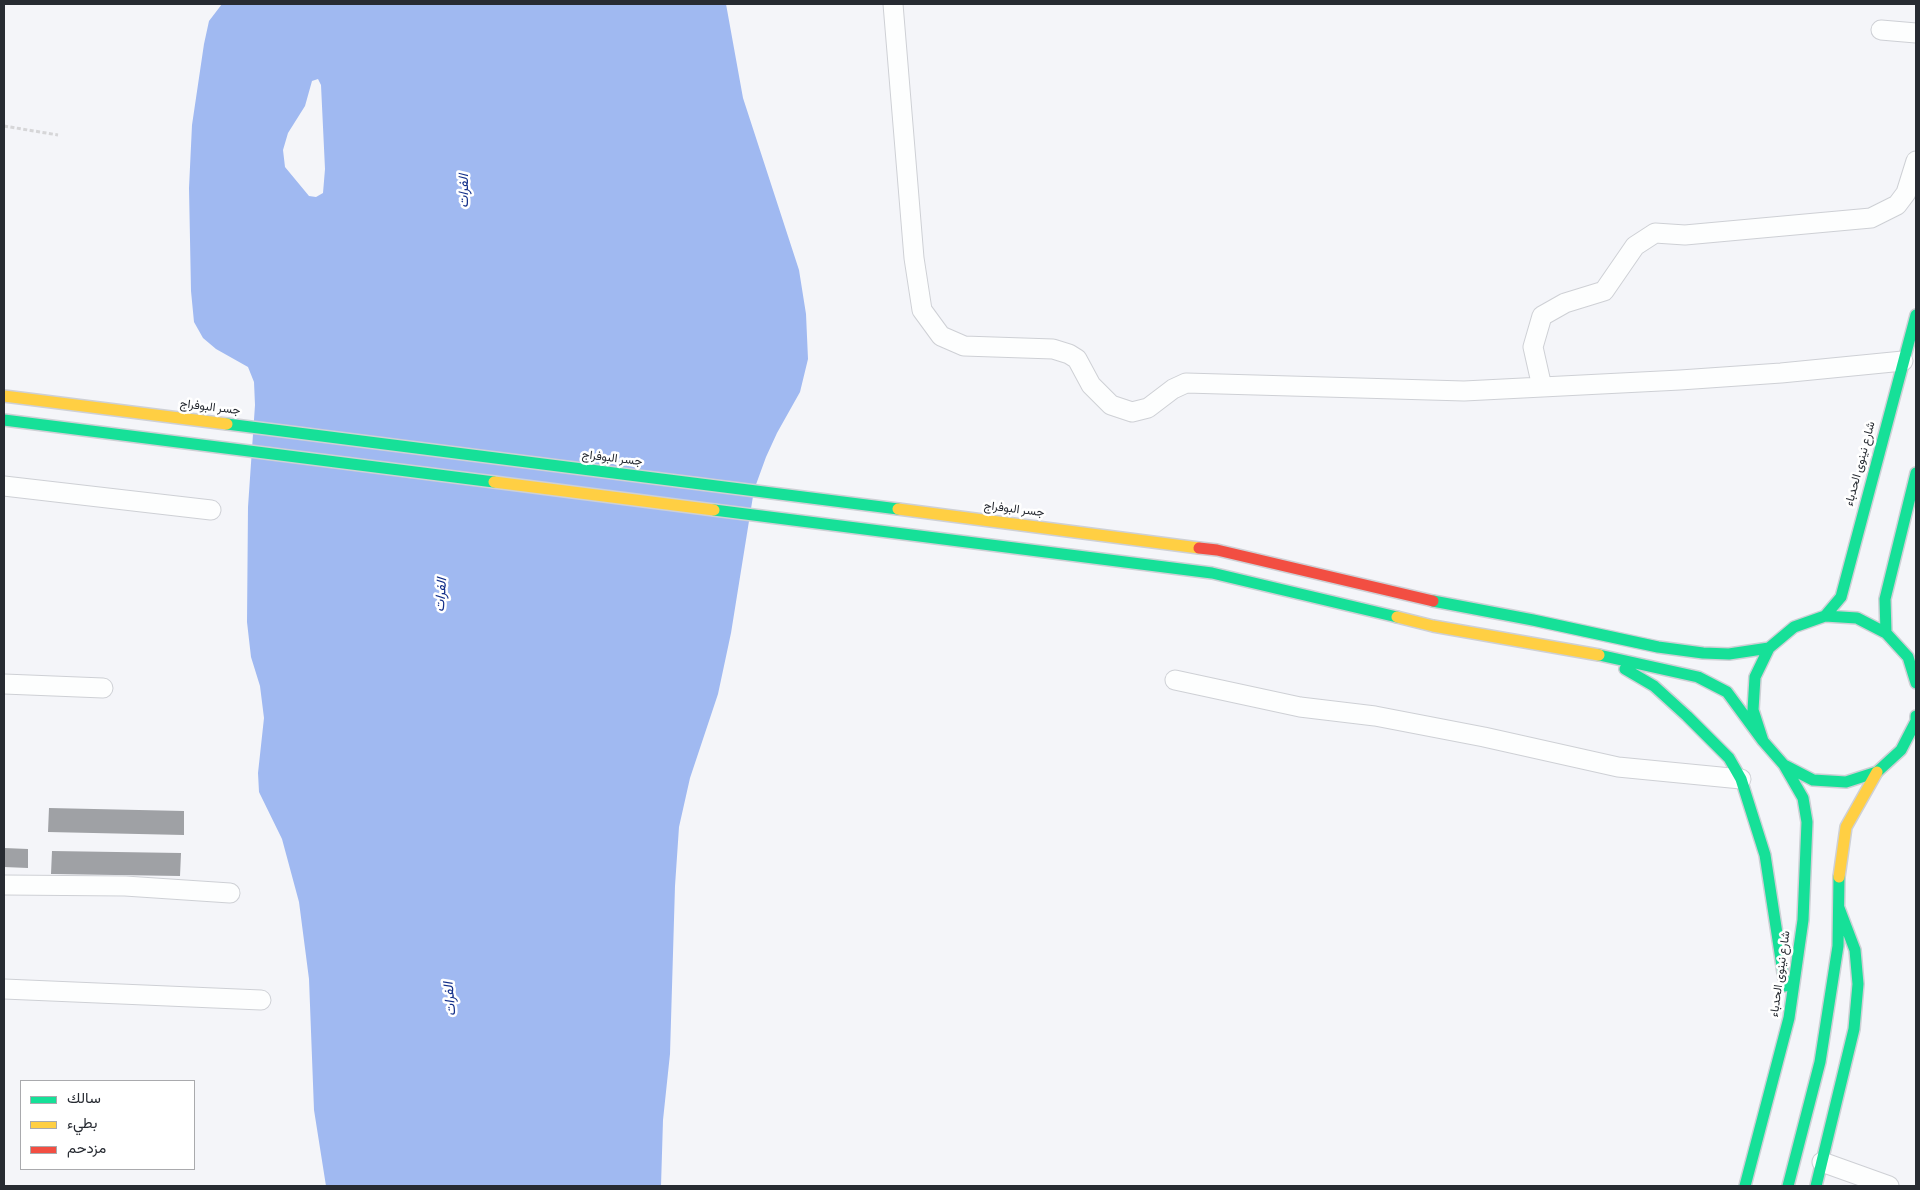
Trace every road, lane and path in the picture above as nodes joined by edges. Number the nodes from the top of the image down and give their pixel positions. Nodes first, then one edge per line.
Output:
1 (893, 4) edge
2 (1882, 30) dead end
3 (1916, 33) edge
4 (4, 126) edge
5 (58, 135) dead end
6 (1916, 161) edge
7 (1916, 315) edge
8 (1903, 361) junction
9 (1542, 387) junction
10 (4, 396) edge
11 (4, 420) edge
12 (1916, 473) edge
13 (4, 486) edge
14 (211, 510) dead end
15 (1825, 616) junction
16 (1886, 633) junction
17 (1769, 648) junction
18 (1602, 656) junction
19 (1175, 680) dead end
20 (1916, 683) edge
21 (4, 684) edge
22 (103, 688) dead end
23 (1916, 716) edge
24 (1763, 741) junction
25 (1916, 748) edge
26 (1901, 750) junction
27 (1784, 765) junction
28 (1877, 772) junction
29 (1742, 779) junction
30 (4, 885) edge
31 (230, 893) dead end
32 (1839, 907) junction
33 (4, 988) edge
34 (261, 1000) dead end
35 (1789, 1018) junction
36 (1822, 1162) junction
37 (1745, 1186) edge
38 (1788, 1186) edge
39 (1816, 1186) edge
40 (1889, 1186) edge

1 - 9 street
2 - 3 street
4 - 5 path
6 - 9 street
7 - 8 main road, شارع نينوى الحدباء
8 - 9 street
8 - 15 main road, شارع نينوى الحدباء
10 - 17 main road, جسر البوفراج
11 - 18 main road
12 - 16 main road
13 - 14 street
15 - 16 main road
15 - 17 main road
16 - 20 main road
17 - 24 main road
18 - 24 main road
18 - 29 main road
19 - 29 street
21 - 22 street
23 - 26 main road
24 - 27 main road
25 - 26 main road
26 - 28 main road
27 - 28 main road
27 - 35 main road, شارع نينوى الحدباء
28 - 32 main road
29 - 35 main road
30 - 31 street
32 - 36 main road
32 - 38 main road
33 - 34 street
35 - 37 main road, شارع نينوى الحدباء
36 - 39 main road
36 - 40 street

